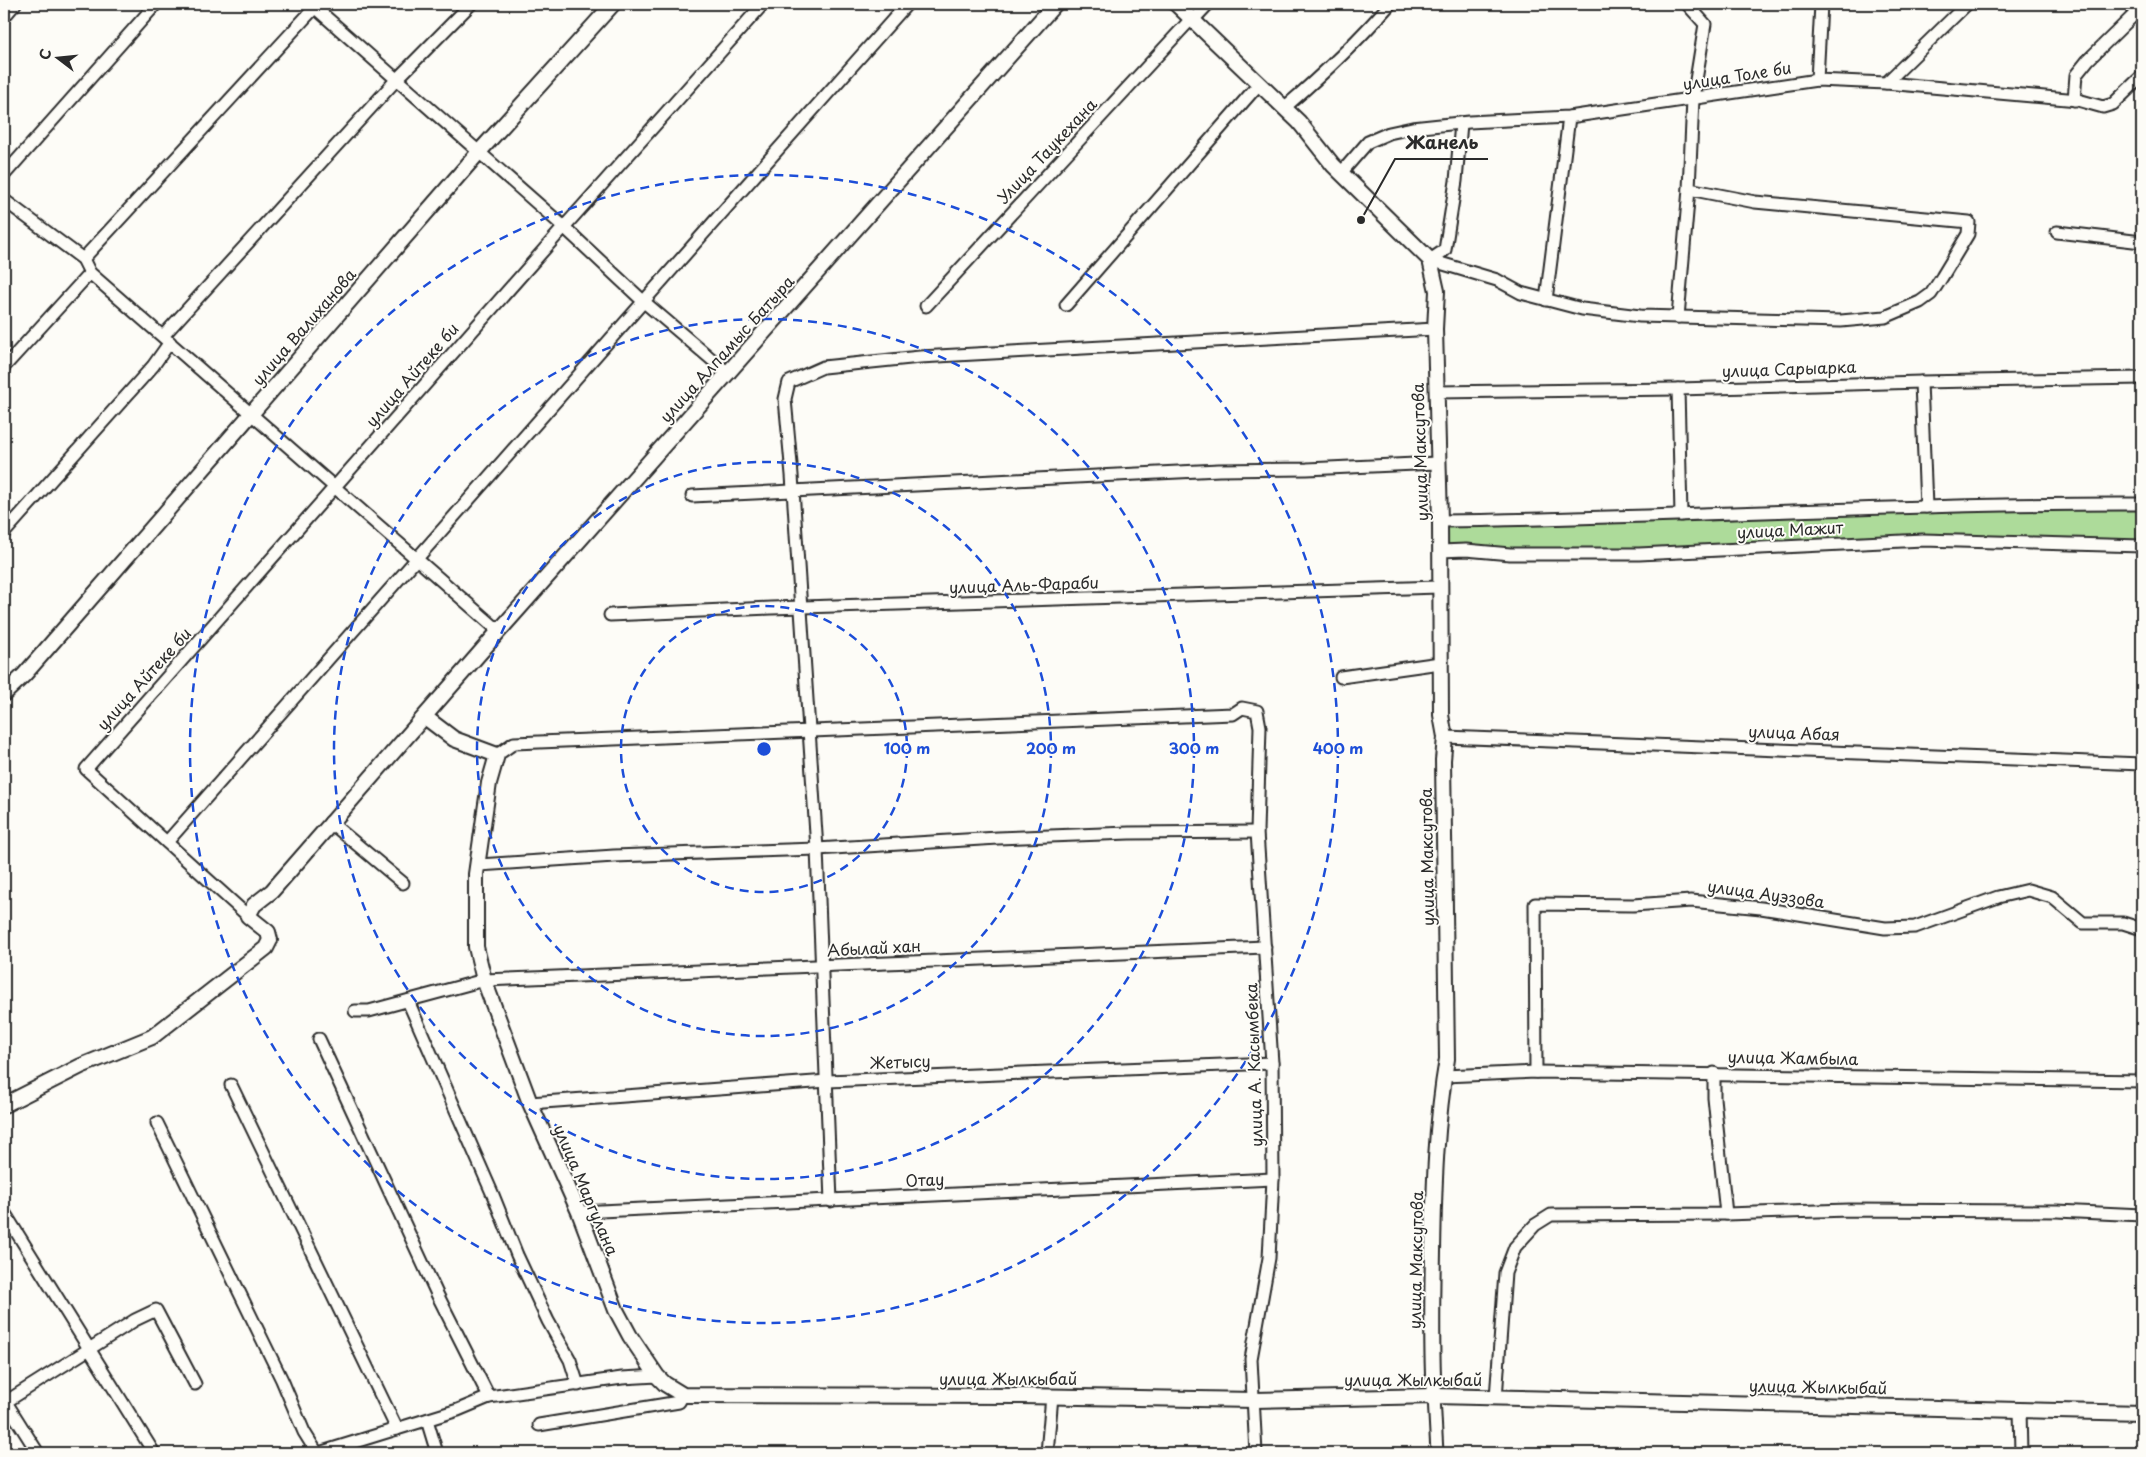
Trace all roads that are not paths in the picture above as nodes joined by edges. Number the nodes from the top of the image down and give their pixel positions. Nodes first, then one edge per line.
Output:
1 (15, 4) edge
2 (156, 4) edge
3 (471, 4) edge
4 (613, 4) edge
5 (763, 4) edge
6 (907, 4) edge
7 (1055, 4) edge
8 (1176, 4) edge
9 (1208, 4) edge
10 (1390, 4) edge
11 (1687, 4) edge
12 (1821, 4) edge
13 (1967, 4) edge
14 (315, 5) edge
15 (2142, 7) edge
16 (4, 17) edge
17 (1192, 19) junction
18 (2142, 76) edge
19 (397, 80) junction
20 (1817, 80) junction
21 (1886, 83) junction
22 (1259, 84) junction
23 (1693, 99) junction
24 (2074, 100) junction
25 (1284, 108) junction
26 (1569, 117) junction
27 (1461, 123) junction
28 (479, 152) junction
29 (1341, 173) junction
30 (4, 174) edge
31 (1689, 189) junction
32 (4, 201) edge
33 (564, 227) junction
34 (2057, 232) dead end
35 (2142, 242) edge
36 (83, 260) junction
37 (1430, 260) junction
38 (90, 273) junction
39 (1546, 300) junction
40 (643, 301) junction
41 (1066, 305) dead end
42 (926, 306) dead end
43 (1678, 317) junction
44 (1435, 329) junction
45 (166, 339) junction
46 (4, 367) edge
47 (729, 374) junction
48 (2142, 378) edge
49 (1921, 382) junction
50 (1678, 389) junction
51 (1436, 392) junction
52 (251, 415) junction
53 (1437, 463) junction
54 (335, 488) junction
55 (793, 490) junction
56 (692, 496) dead end
57 (2142, 504) edge
58 (1926, 507) junction
59 (1682, 515) junction
60 (1440, 521) junction
61 (4, 533) edge
62 (2142, 546) edge
63 (1440, 551) junction
64 (417, 561) junction
65 (1439, 587) junction
66 (801, 609) junction
67 (610, 615) dead end
68 (499, 631) junction
69 (1440, 663) junction
70 (1342, 677) dead end
71 (4, 694) edge
72 (425, 716) junction
73 (810, 730) junction
74 (1445, 737) junction
75 (497, 755) junction
76 (2142, 764) edge
77 (330, 822) junction
78 (1257, 832) junction
79 (168, 842) junction
80 (817, 848) junction
81 (479, 865) junction
82 (403, 883) dead end
83 (248, 916) junction
84 (2142, 929) edge
85 (1265, 947) junction
86 (822, 966) junction
87 (484, 980) junction
88 (408, 1002) junction
89 (355, 1011) dead end
90 (319, 1039) dead end
91 (1272, 1062) junction
92 (1536, 1072) junction
93 (1714, 1073) junction
94 (1444, 1076) junction
95 (2142, 1081) edge
96 (828, 1082) junction
97 (231, 1086) dead end
98 (530, 1103) junction
99 (4, 1105) edge
100 (157, 1123) dead end
101 (1273, 1179) junction
102 (831, 1201) junction
103 (4, 1212) edge
104 (578, 1212) junction
105 (1726, 1214) junction
106 (2142, 1215) edge
107 (88, 1350) junction
108 (657, 1376) junction
109 (195, 1384) dead end
110 (578, 1385) junction
111 (683, 1395) junction
112 (1052, 1396) junction
113 (1434, 1396) junction
114 (489, 1397) junction
115 (1496, 1398) junction
116 (1254, 1400) junction
117 (4, 1401) edge
118 (2020, 1409) junction
119 (2142, 1413) edge
120 (427, 1420) junction
121 (539, 1425) dead end
122 (397, 1429) junction
123 (38, 1453) edge
124 (154, 1453) edge
125 (318, 1453) edge
126 (437, 1453) edge
127 (1047, 1453) edge
128 (1256, 1453) edge
129 (1437, 1453) edge
130 (2020, 1453) edge

1 - 16 street
2 - 30 street
3 - 19 street
4 - 28 street, улица Валиханова
5 - 33 street, улица Айтеке би
6 - 40 street
7 - 47 street, улица Алпамыс Батыра
8 - 17 street
9 - 17 street, Улица Таукехана
10 - 25 street
11 - 23 street
12 - 20 street
13 - 21 street
14 - 19 street
14 - 36 street
15 - 24 street
17 - 22 street
17 - 42 street, Улица Таукехана
18 - 24 street, улица Толе би
19 - 28 street
19 - 45 street
20 - 21 street, улица Толе би
20 - 23 street, улица Толе би
21 - 24 street, улица Толе би
22 - 25 street
22 - 41 street
23 - 26 street, улица Толе би
23 - 31 street
25 - 29 street
26 - 27 street, улица Толе би
26 - 39 street
27 - 29 street, улица Толе би
27 - 37 street
28 - 33 street
28 - 52 street, улица Валиханова
29 - 37 street
31 - 43 street
31 - 43 street
32 - 36 street
33 - 40 street
33 - 54 street, улица Айтеке би
34 - 35 street
36 - 38 street
37 - 39 street
37 - 44 street, улица Максутова
38 - 45 street
38 - 46 street
39 - 43 street
40 - 47 street
40 - 64 street
44 - 51 street, улица Максутова
44 - 55 street
45 - 52 street
45 - 61 street
47 - 68 street, улица Алпамыс Батыра
48 - 49 street, улица Сарыарка
49 - 50 street, улица Сарыарка
49 - 58 street
50 - 51 street, улица Сарыарка
50 - 59 street
51 - 53 street, улица Максутова
52 - 54 street
52 - 71 street, улица Валиханова
53 - 55 street
53 - 60 street, улица Максутова
54 - 64 street
54 - 79 street, улица Айтеке би
55 - 56 street
55 - 66 street
57 - 58 street
58 - 59 street
59 - 60 street
60 - 63 street, улица Максутова
62 - 63 street, улица Мажит
63 - 65 street, улица Максутова
64 - 68 street
64 - 79 street
65 - 66 street, улица Аль-Фараби
65 - 69 street, улица Максутова
66 - 67 street, улица Аль-Фараби
66 - 73 street
68 - 72 street, улица Алпамыс Батыра
69 - 70 street
69 - 74 street, улица Максутова
72 - 75 street
72 - 77 street, улица Алпамыс Батыра
73 - 75 street
73 - 78 street, улица А. Касымбека
73 - 80 street
74 - 76 street, улица Абая
74 - 94 street, улица Максутова
75 - 81 street, улица Маргулана
77 - 82 street
77 - 83 street, улица Алпамыс Батыра
78 - 80 street
78 - 85 street, улица А. Касымбека
79 - 83 street
80 - 81 street
80 - 86 street
81 - 87 street, улица Маргулана
83 - 99 street
84 - 92 street, улица Ауэзова
85 - 86 street, Абылай хан
85 - 91 street, улица А. Касымбека
86 - 87 street, Абылай хан
86 - 96 street
87 - 88 street, Абылай хан
87 - 98 street, улица Маргулана
88 - 89 street, Абылай хан
88 - 110 street
90 - 114 street
91 - 96 street, Жетысу
91 - 101 street, улица А. Касымбека
92 - 93 street, улица Жамбыла
92 - 94 street, улица Жамбыла
93 - 95 street, улица Жамбыла
93 - 105 street
94 - 113 street, улица Максутова
96 - 98 street, Жетысу
96 - 102 street
97 - 122 street
98 - 104 street, улица Маргулана
100 - 125 street
101 - 102 street, Отау
101 - 116 street, улица А. Касымбека
102 - 104 street, Отау
103 - 107 street
104 - 108 street, улица Маргулана
105 - 106 street
105 - 115 street
107 - 109 street
107 - 117 street
107 - 124 street
108 - 110 street
108 - 111 street, улица Маргулана
110 - 114 street
111 - 112 street, улица Жылкыбай
111 - 121 street
112 - 116 street, улица Жылкыбай
112 - 127 street
113 - 115 street, улица Жылкыбай
113 - 116 street, улица Жылкыбай
113 - 129 street, улица Максутова
114 - 120 street
115 - 118 street, улица Жылкыбай
116 - 128 street, улица А. Касымбека
117 - 123 street
118 - 119 street, улица Жылкыбай
118 - 130 street
120 - 122 street
120 - 126 street
122 - 125 street

